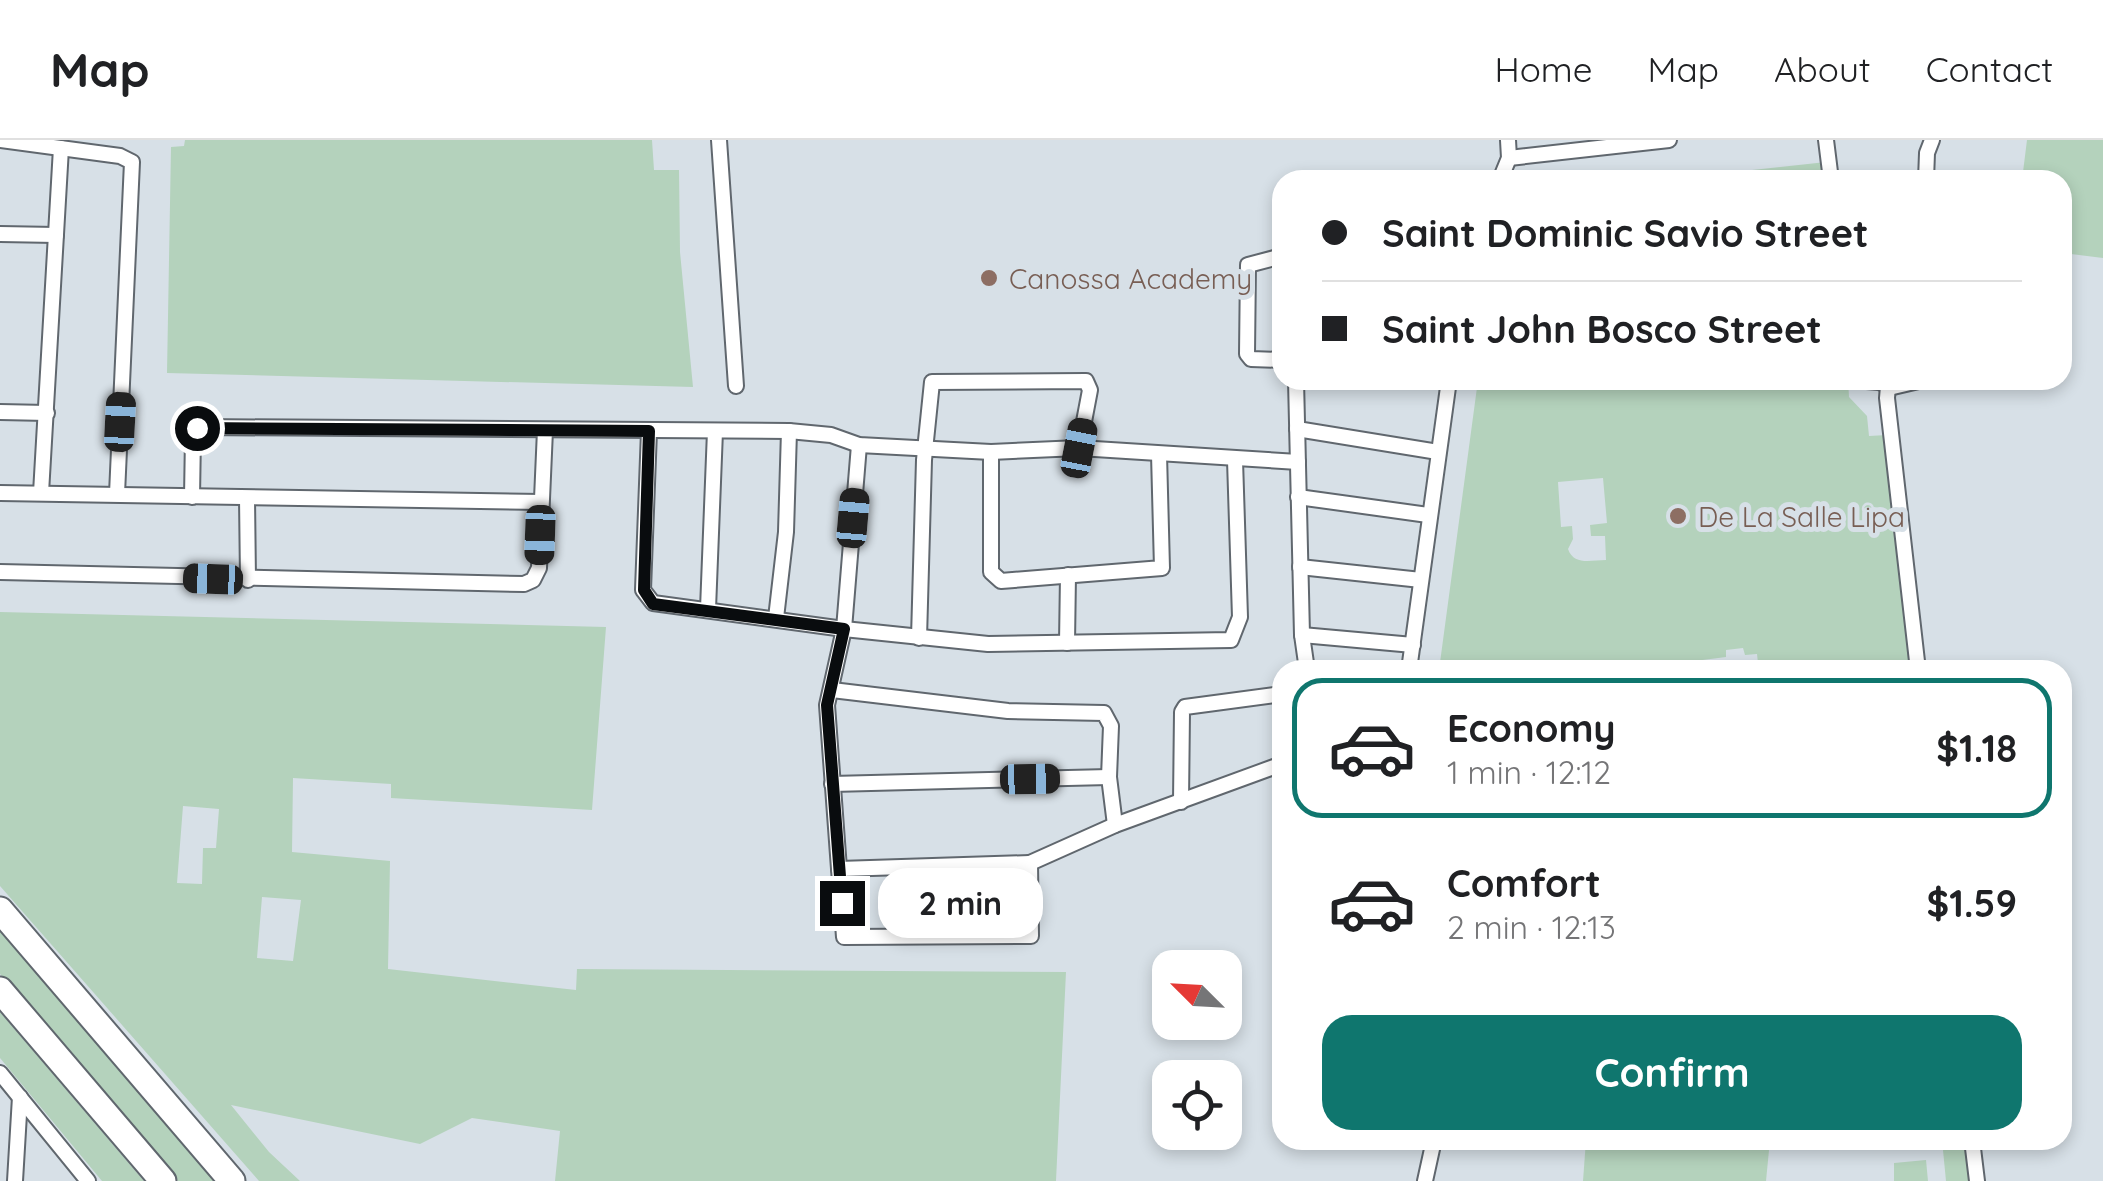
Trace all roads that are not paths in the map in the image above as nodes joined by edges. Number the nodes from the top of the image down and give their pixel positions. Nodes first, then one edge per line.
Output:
1 (1, 140) edge
2 (719, 140) edge
3 (1508, 140) edge
4 (1669, 140) edge
5 (1826, 140) edge
6 (1932, 140) edge
7 (61, 148) junction
8 (1508, 158) junction
9 (1504, 170) edge
10 (1829, 170) edge
11 (1926, 170) edge
12 (0, 234) edge
13 (56, 236) junction
14 (1272, 259) edge
15 (1272, 360) edge
16 (736, 386) dead end
17 (1296, 390) edge
18 (1447, 390) edge
19 (1887, 390) edge
20 (0, 412) edge
21 (46, 413) junction
22 (1297, 429) junction
23 (546, 430) junction
24 (649, 431) junction
25 (715, 431) junction
26 (789, 431) junction
27 (860, 445) junction
28 (926, 448) junction
29 (1079, 448) junction
30 (991, 452) junction
31 (1438, 452) junction
32 (1159, 454) junction
33 (1235, 460) junction
34 (1298, 462) junction
35 (0, 493) edge
36 (41, 493) junction
37 (117, 494) junction
38 (192, 496) junction
39 (1298, 496) junction
40 (247, 498) junction
41 (541, 502) junction
42 (1428, 515) junction
43 (1300, 567) junction
44 (0, 572) edge
45 (1068, 575) junction
46 (248, 580) junction
47 (1421, 580) junction
48 (708, 610) junction
49 (776, 618) junction
50 (844, 629) junction
51 (1302, 635) junction
52 (919, 638) junction
53 (1068, 644) junction
54 (1413, 645) junction
55 (1306, 660) edge
56 (1411, 660) edge
57 (1917, 660) edge
58 (832, 690) junction
59 (1272, 695) edge
60 (1272, 768) edge
61 (1109, 778) junction
62 (832, 784) junction
63 (1181, 802) junction
64 (1115, 825) junction
65 (1030, 863) junction
66 (839, 869) junction
67 (0, 910) edge
68 (0, 990) edge
69 (0, 1073) edge
70 (20, 1097) junction
71 (1432, 1150) edge
72 (1973, 1150) edge
73 (85, 1179) edge
74 (15, 1181) edge
75 (163, 1181) edge
76 (232, 1181) edge
77 (1425, 1181) edge
78 (1977, 1181) edge

1 - 7 street
2 - 16 street
3 - 8 street
4 - 8 street
5 - 10 street
6 - 11 street
7 - 13 street
7 - 37 street
8 - 9 street
12 - 13 street
13 - 21 street
14 - 15 street
17 - 22 street
18 - 31 street
19 - 57 street
20 - 21 street
21 - 36 street
22 - 31 street
22 - 34 street
23 - 24 street
23 - 38 street
23 - 41 street
24 - 25 street
24 - 48 street
25 - 26 street
25 - 48 street
26 - 27 street
26 - 49 street
27 - 28 street
27 - 50 street
28 - 29 street
28 - 30 street
28 - 52 street
29 - 30 street
29 - 32 street
30 - 45 street
31 - 42 street
32 - 33 street
32 - 45 street
33 - 34 street
33 - 53 street
34 - 39 street
35 - 36 street
36 - 37 street
37 - 38 street
38 - 40 street
39 - 42 street
39 - 43 street
40 - 41 street
40 - 46 street
41 - 46 street
42 - 47 street
43 - 47 street
43 - 51 street
44 - 46 street
45 - 53 street
47 - 54 street
48 - 49 street
49 - 50 street
50 - 52 street
50 - 58 street
51 - 54 street
51 - 55 street
52 - 53 street
54 - 56 street
58 - 61 street
58 - 62 street
59 - 63 street
60 - 63 street
61 - 62 street
61 - 64 street
62 - 66 street
63 - 64 street
64 - 65 street
65 - 66 street
65 - 66 street
67 - 76 highway
68 - 75 highway
69 - 70 street
70 - 73 street
70 - 74 street
71 - 77 street
72 - 78 street

